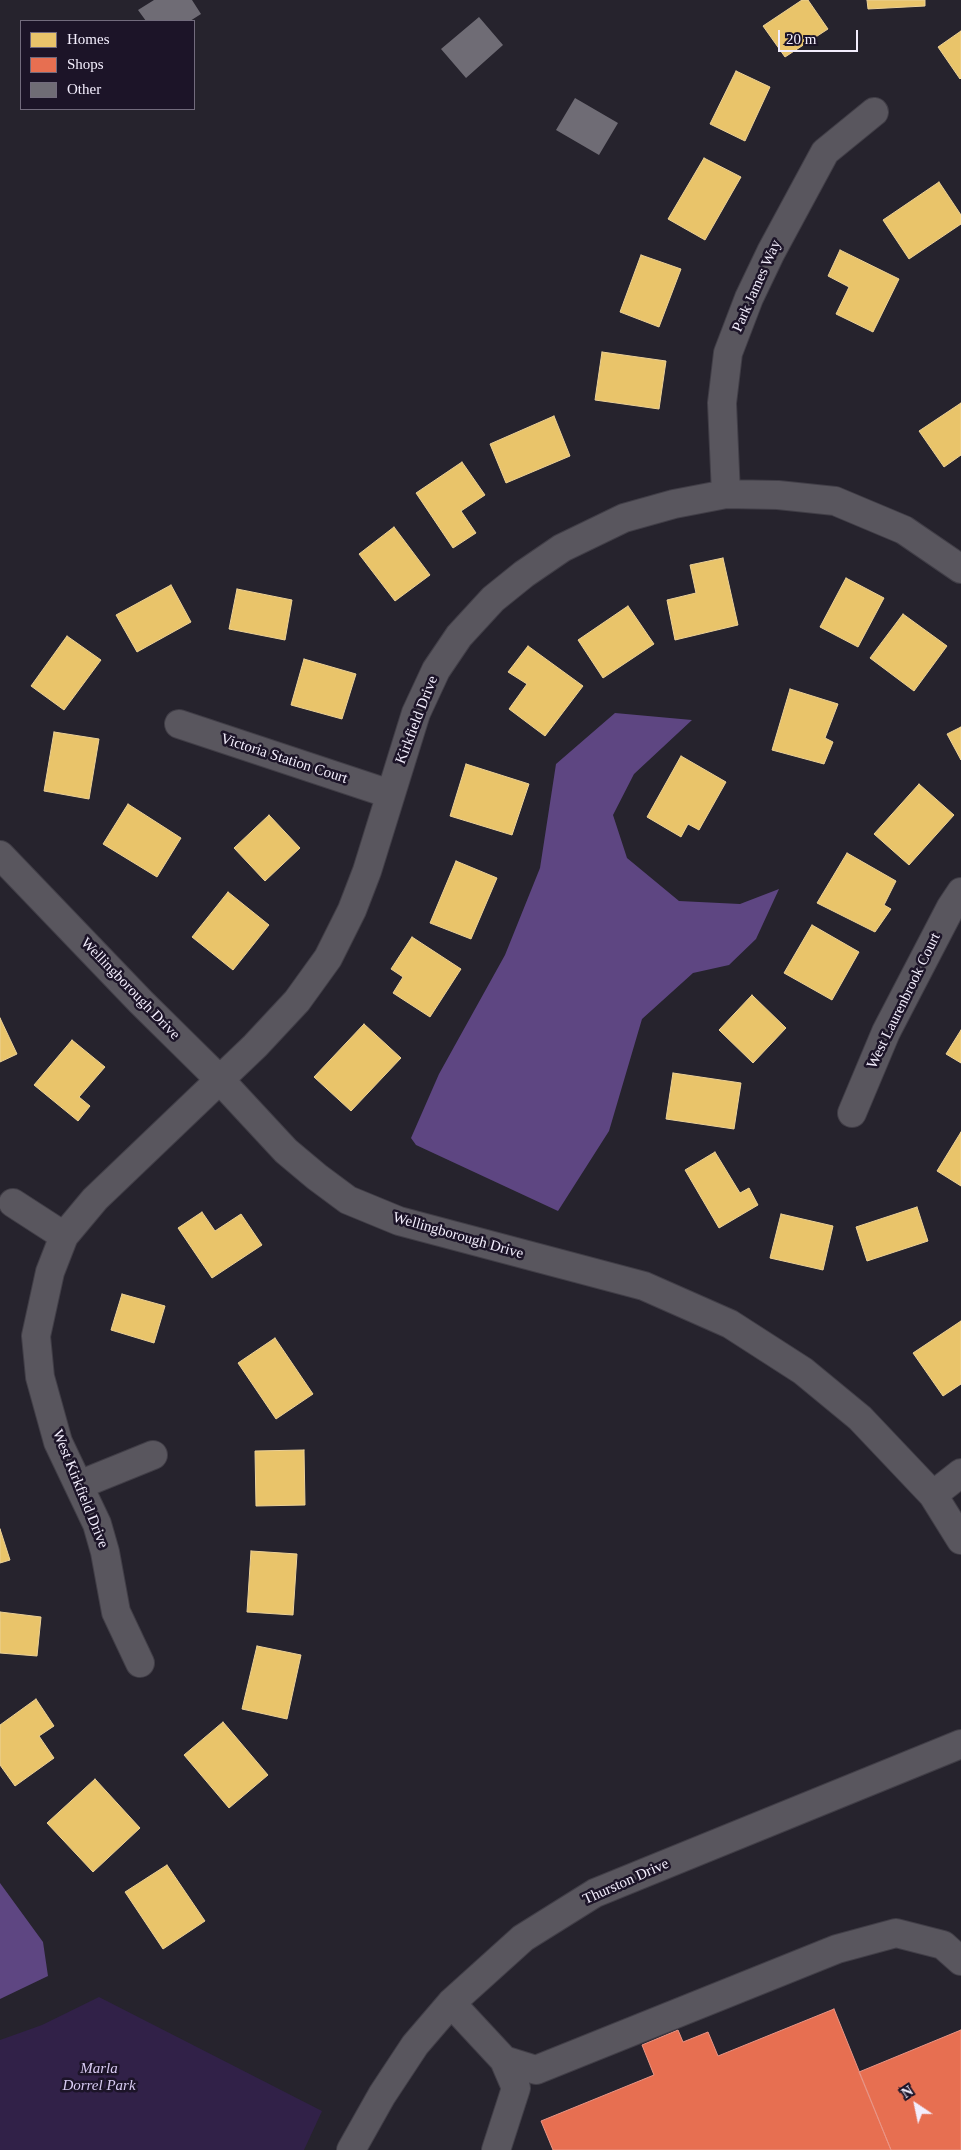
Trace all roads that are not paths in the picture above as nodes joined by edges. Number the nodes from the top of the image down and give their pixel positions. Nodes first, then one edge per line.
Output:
1 (874, 112) dead end
2 (726, 494) junction
3 (961, 567) edge
4 (178, 724) dead end
5 (390, 794) junction
6 (0, 855) edge
7 (961, 892) edge
8 (221, 1081) junction
9 (852, 1113) dead end
10 (13, 1203) dead end
11 (64, 1236) junction
12 (153, 1455) dead end
13 (961, 1473) edge
14 (79, 1485) junction
15 (933, 1495) junction
16 (961, 1540) edge
17 (140, 1663) dead end
18 (961, 1744) edge
19 (961, 1961) edge
20 (452, 2003) junction
21 (504, 2060) junction
22 (351, 2150) edge
23 (496, 2150) edge

1 - 2 street, Park James Way
2 - 3 street, Kirkfield Drive
2 - 5 street, Kirkfield Drive
4 - 5 street, Victoria Station Court
5 - 8 street, Kirkfield Drive
6 - 8 street, Wellingborough Drive
7 - 9 street, West Laurenbrook Court
8 - 11 street, West Kirkfield Drive
8 - 15 street, Wellingborough Drive
10 - 11 street
11 - 14 street, West Kirkfield Drive
12 - 14 street
13 - 15 street
14 - 17 street, West Kirkfield Drive
15 - 16 street, Wellingborough Drive
18 - 20 street, Thurston Drive
19 - 21 street
20 - 21 street
20 - 22 street, Thurston Drive
21 - 23 street

